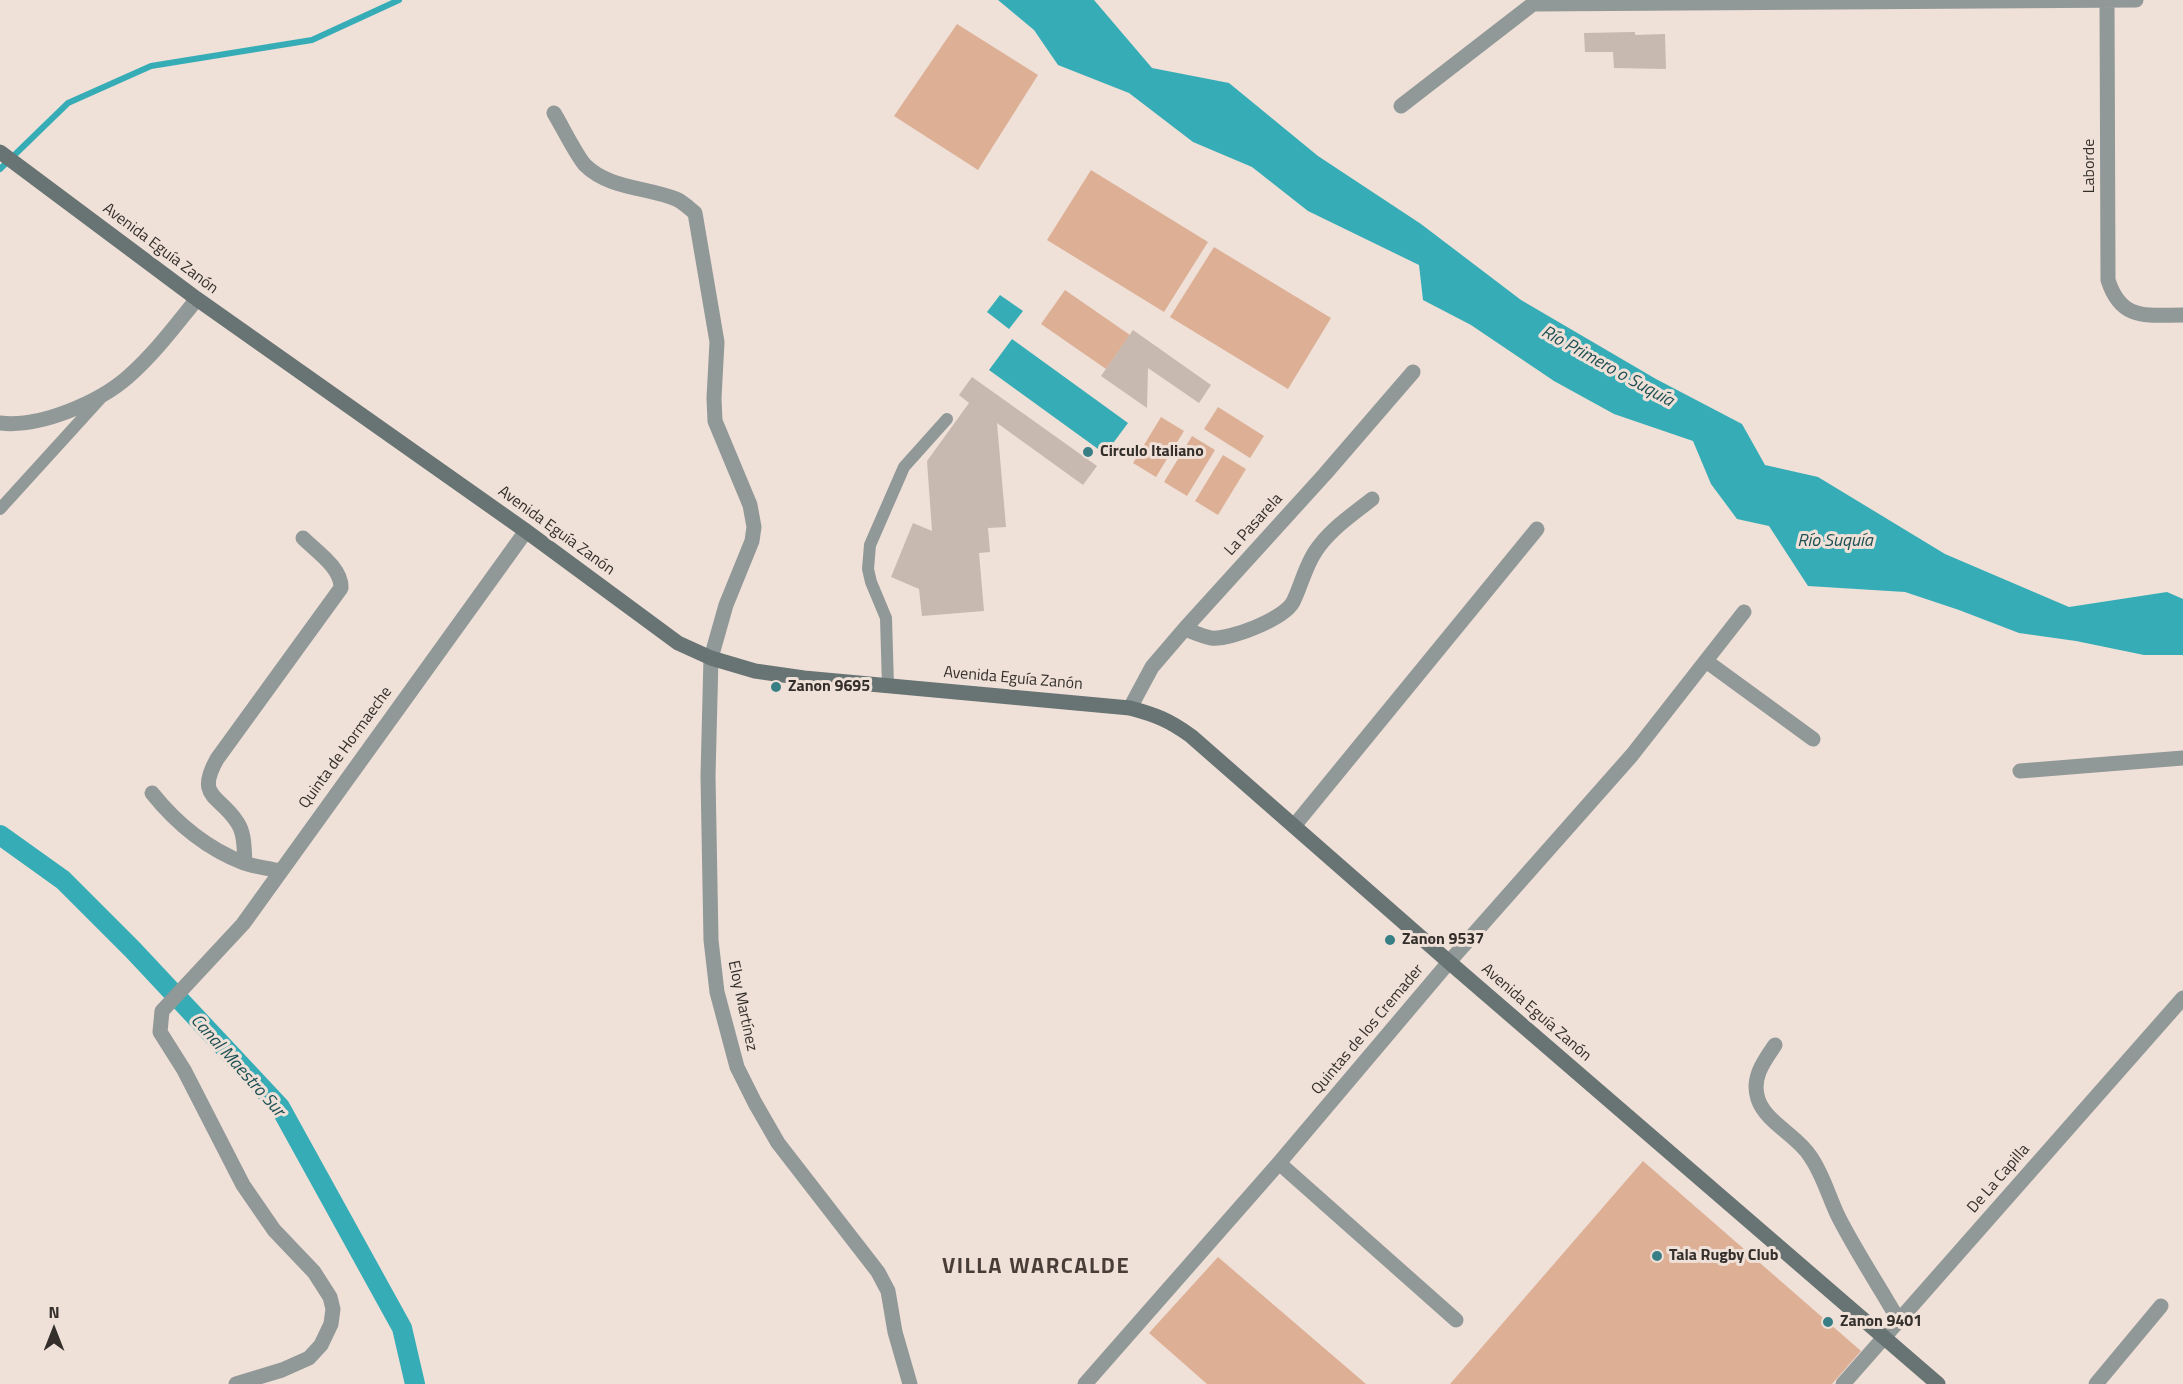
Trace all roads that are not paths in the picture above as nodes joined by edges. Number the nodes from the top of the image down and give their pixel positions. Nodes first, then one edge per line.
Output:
1 (2107, 0) edge
2 (2136, 0) edge
3 (1535, 2) edge
4 (1401, 106) dead end
5 (554, 113) dead end
6 (0, 153) edge
7 (197, 299) junction
8 (2183, 315) edge
9 (1413, 372) dead end
10 (106, 392) junction
11 (947, 419) dead end
12 (0, 423) edge
13 (1372, 499) dead end
14 (0, 509) edge
15 (1537, 529) dead end
16 (526, 531) junction
17 (303, 538) dead end
18 (1744, 612) dead end
19 (1185, 629) junction
20 (711, 658) junction
21 (1706, 661) junction
22 (888, 686) junction
23 (1130, 708) junction
24 (1813, 739) dead end
25 (2183, 758) edge
26 (2020, 771) dead end
27 (152, 794) dead end
28 (1294, 826) junction
29 (245, 863) junction
30 (280, 871) junction
31 (1449, 962) junction
32 (2183, 998) edge
33 (1775, 1045) dead end
34 (1279, 1163) junction
35 (2161, 1306) dead end
36 (1456, 1320) dead end
37 (1899, 1321) junction
38 (1883, 1337) junction
39 (236, 1384) edge
40 (910, 1384) edge
41 (1085, 1384) edge
42 (1844, 1384) edge
43 (1938, 1384) edge
44 (2096, 1384) edge

1 - 2 street
1 - 3 street
1 - 8 street, Laborde
3 - 4 street
5 - 20 street, Eloy Martínez
6 - 7 main road, Avenida Eguía Zanón
7 - 10 street
7 - 16 main road, Avenida Eguía Zanón
9 - 19 street, La Pasarela
10 - 12 street
10 - 14 lane
11 - 22 lane
13 - 19 street
15 - 28 street
16 - 20 main road, Avenida Eguía Zanón
16 - 30 street, Quinta de Hormaeche
17 - 29 street
18 - 21 street, Quintas de los Cremader
19 - 23 street, La Pasarela
20 - 22 main road, Avenida Eguía Zanón
20 - 40 street, Eloy Martínez
21 - 24 street
21 - 31 street, Quintas de los Cremader
22 - 23 main road, Avenida Eguía Zanón
23 - 28 main road, Avenida Eguía Zanón
25 - 26 street
27 - 29 street
28 - 31 main road, Avenida Eguía Zanón
29 - 30 street
30 - 39 street, Quinta de Hormaeche
31 - 34 street, Quintas de los Cremader
31 - 38 main road, Avenida Eguía Zanón
32 - 37 street, De La Capilla
33 - 37 street
34 - 36 street
34 - 41 street, Quintas de los Cremader
35 - 44 street
37 - 38 street, De La Capilla
38 - 42 street, De La Capilla
38 - 43 main road, Avenida Eguía Zanón

